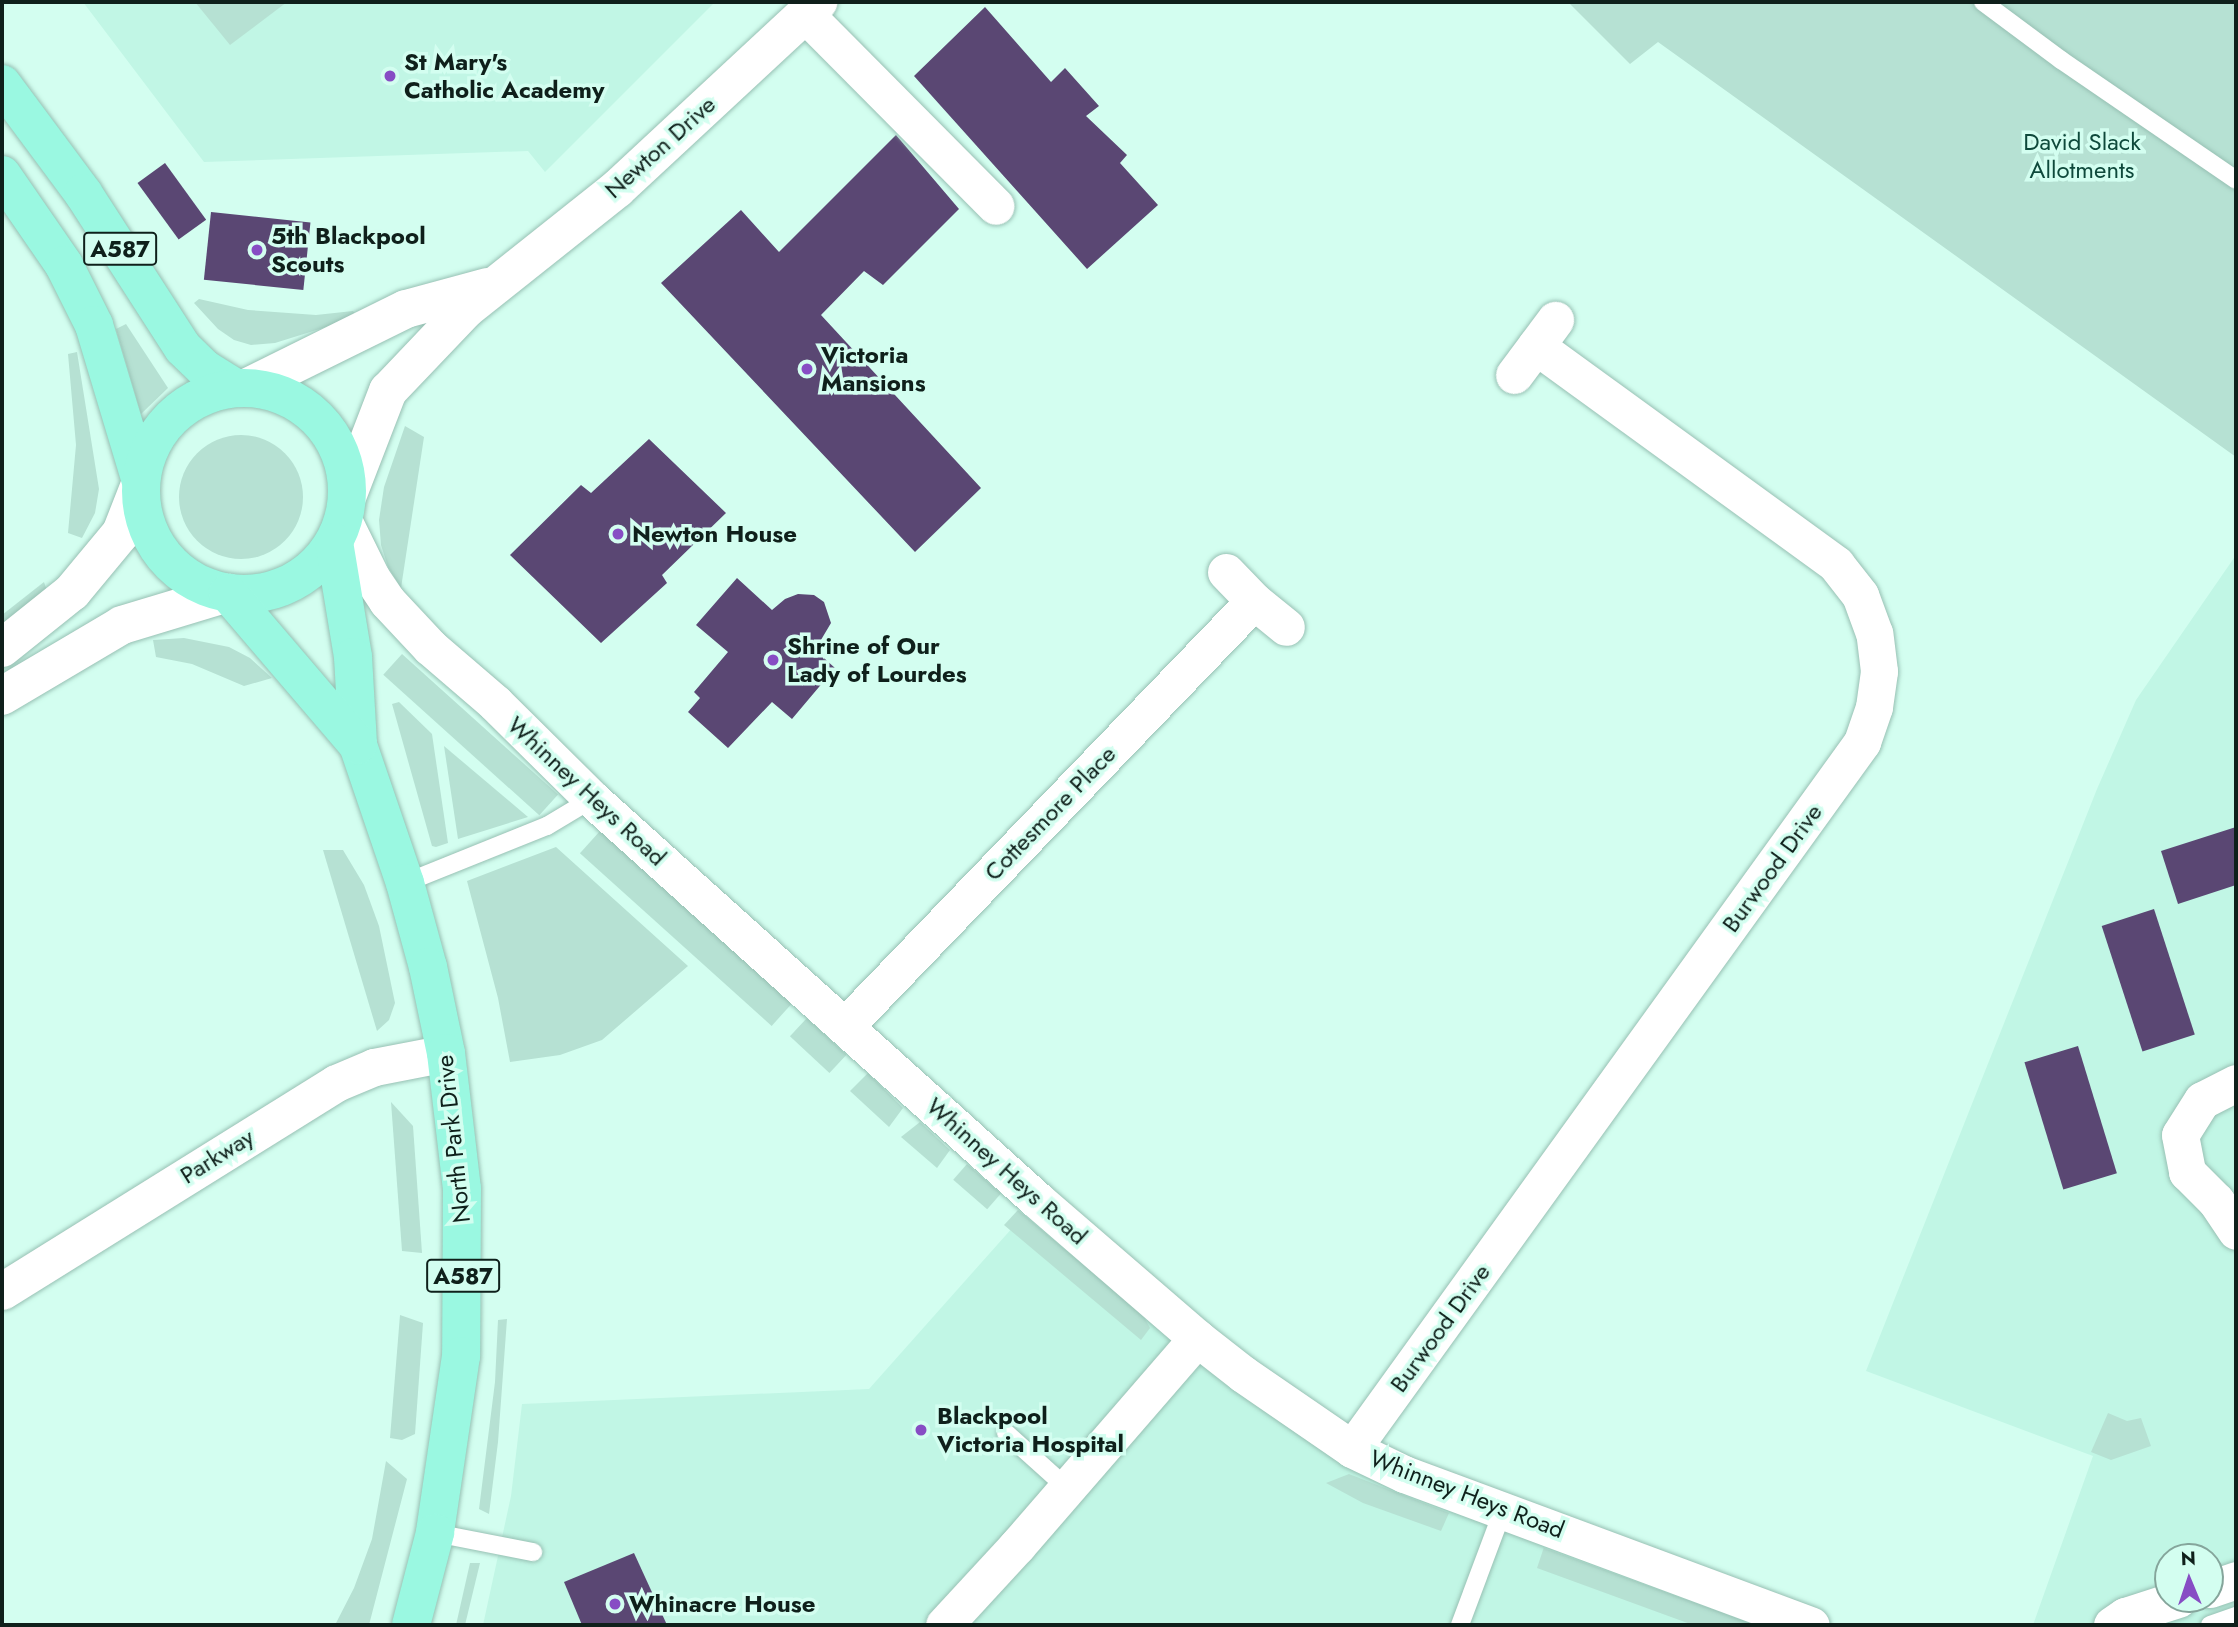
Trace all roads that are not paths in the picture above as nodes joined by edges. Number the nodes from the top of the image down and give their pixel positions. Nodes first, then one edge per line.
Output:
1 (1983, 2) edge
2 (812, 8) edge
3 (2, 83) edge
4 (2, 175) edge
5 (2236, 180) edge
6 (996, 206) dead end
7 (495, 285) junction
8 (1514, 374) dead end
9 (241, 388) junction
10 (141, 482) junction
11 (342, 520) junction
12 (1226, 572) dead end
13 (228, 593) junction
14 (1254, 601) junction
15 (1286, 627) dead end
16 (2, 648) edge
17 (2, 696) edge
18 (358, 745) junction
19 (592, 799) junction
20 (405, 883) junction
21 (846, 1026) junction
22 (446, 1053) junction
23 (2236, 1083) edge
24 (2236, 1231) edge
25 (2, 1291) edge
26 (1197, 1338) junction
27 (1006, 1433) dead end
28 (1352, 1449) junction
29 (1067, 1488) junction
30 (1503, 1510) junction
31 (435, 1533) junction
32 (533, 1552) dead end
33 (2154, 1607) edge
34 (2236, 1616) edge
35 (411, 1625) edge
36 (944, 1625) edge
37 (1460, 1625) edge
38 (1811, 1625) edge
39 (2112, 1625) edge
40 (2210, 1625) edge

1 - 5 lane
2 - 6 street
2 - 7 main road, Newton Drive
3 - 9 main road, A587
4 - 10 main road, A587
7 - 9 main road, Newton Drive
7 - 11 main road, Newton Drive
8 - 28 street, Burwood Drive
9 - 10 main road
9 - 11 main road
10 - 13 main road
10 - 16 main road
11 - 13 main road
11 - 18 main road, North Park Drive / A587
11 - 19 street, Whinney Heys Road
12 - 14 street
13 - 17 main road
13 - 18 main road, North Park Drive / A587
14 - 15 street
14 - 21 street, Cottesmore Place
18 - 20 main road, North Park Drive / A587
19 - 20 lane
19 - 21 street, Whinney Heys Road
20 - 22 main road, North Park Drive / A587
21 - 26 street, Whinney Heys Road
22 - 25 street, Parkway
22 - 31 main road, North Park Drive / A587
23 - 24 street
26 - 28 street, Whinney Heys Road
26 - 29 street
27 - 29 lane
28 - 30 street, Whinney Heys Road
29 - 36 street
30 - 37 lane
30 - 38 street, Whinney Heys Road
31 - 32 lane
31 - 35 main road, North Park Drive / A587
33 - 39 street
34 - 40 lane

